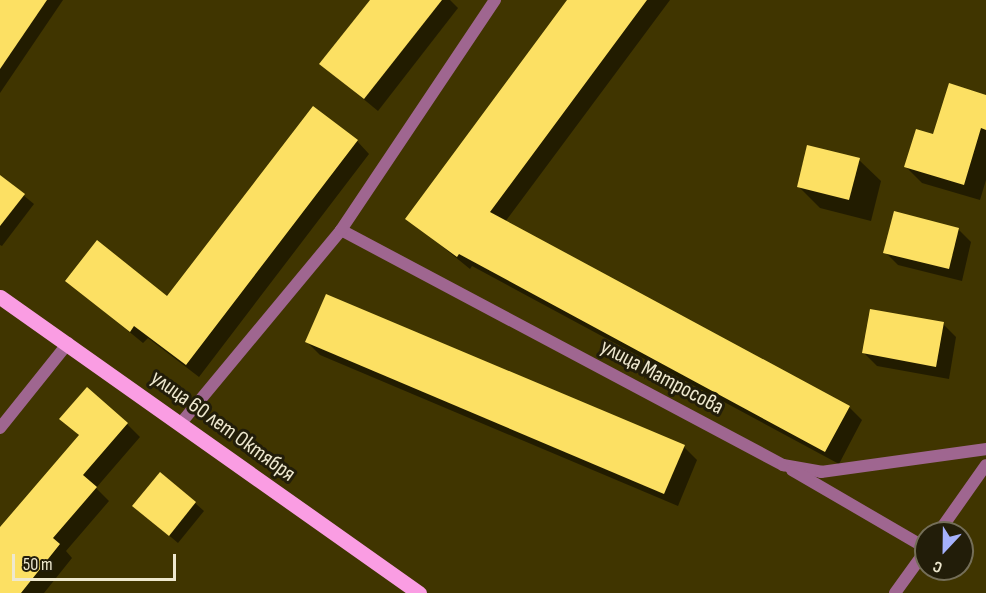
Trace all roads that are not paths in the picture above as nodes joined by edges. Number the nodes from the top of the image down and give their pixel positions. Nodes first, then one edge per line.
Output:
1 (495, 0) edge
2 (341, 230) junction
3 (0, 297) edge
4 (68, 343) junction
5 (181, 423) junction
6 (0, 428) edge
7 (986, 449) edge
8 (783, 465) junction
9 (986, 465) edge
10 (946, 521) edge
11 (914, 542) edge
12 (914, 566) edge
13 (419, 593) edge
14 (895, 593) edge

1 - 2 street
2 - 5 street
2 - 8 street, улица Матросова
3 - 4 main road, улица 60 лет Октября
4 - 5 main road, улица 60 лет Октября
4 - 6 street
5 - 13 main road, улица 60 лет Октября
7 - 8 street, улица Матросова
8 - 11 street
9 - 10 street
12 - 14 street

